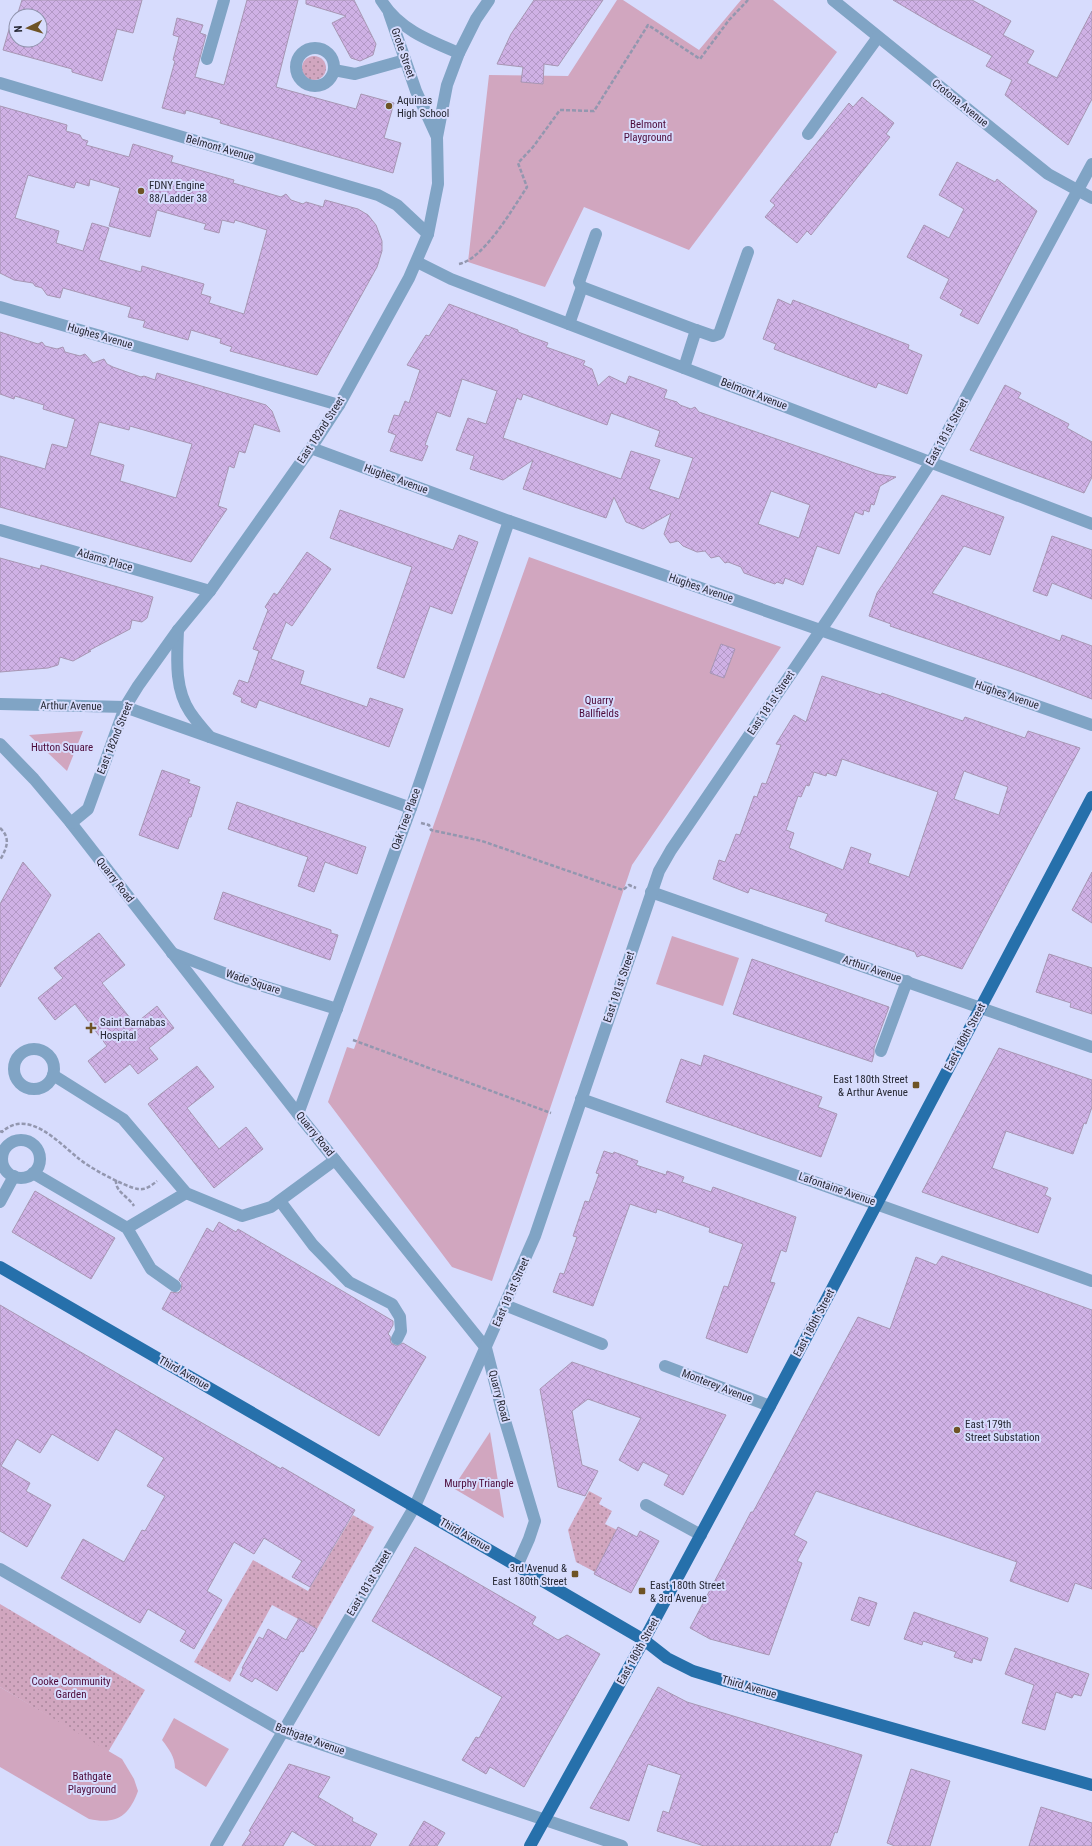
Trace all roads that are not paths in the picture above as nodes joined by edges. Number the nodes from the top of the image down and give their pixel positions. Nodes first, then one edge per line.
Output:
1 (224, 0) edge
2 (381, 0) edge
3 (489, 0) edge
4 (832, 0) edge
5 (389, 13) junction
6 (878, 37) junction
7 (459, 53) junction
8 (207, 59) dead end
9 (405, 60) junction
10 (334, 70) dead end
11 (0, 83) edge
12 (808, 134) dead end
13 (437, 137) junction
14 (1092, 164) edge
15 (1078, 190) junction
16 (1092, 198) edge
17 (428, 234) junction
18 (596, 234) dead end
19 (748, 252) dead end
20 (417, 262) junction
21 (582, 287) junction
22 (0, 307) edge
23 (569, 324) junction
24 (696, 330) junction
25 (684, 368) junction
26 (338, 404) junction
27 (311, 448) junction
28 (931, 462) junction
29 (509, 521) junction
30 (1092, 524) edge
31 (0, 530) edge
32 (210, 591) junction
33 (821, 629) junction
34 (178, 630) junction
35 (0, 704) edge
36 (126, 707) junction
37 (1092, 725) edge
38 (210, 737) junction
39 (0, 744) edge
40 (1092, 797) edge
41 (409, 813) junction
42 (71, 823) junction
43 (651, 892) junction
44 (171, 952) junction
45 (907, 982) junction
46 (980, 1008) junction
47 (337, 1009) junction
48 (1092, 1047) edge
49 (881, 1052) dead end
50 (53, 1076) dead end
51 (581, 1099) junction
52 (298, 1114) junction
53 (336, 1160) junction
54 (33, 1173) junction
55 (14, 1176) junction
56 (186, 1193) junction
57 (280, 1201) junction
58 (0, 1202) edge
59 (877, 1203) junction
60 (127, 1228) junction
61 (0, 1267) edge
62 (1092, 1281) edge
63 (175, 1286) dead end
64 (505, 1305) junction
65 (397, 1339) dead end
66 (602, 1344) dead end
67 (486, 1348) junction
68 (665, 1366) dead end
69 (770, 1406) junction
70 (646, 1505) dead end
71 (415, 1506) junction
72 (701, 1535) junction
73 (517, 1566) junction
74 (0, 1569) edge
75 (644, 1640) junction
76 (282, 1731) junction
77 (1092, 1785) edge
78 (544, 1820) junction
79 (216, 1846) edge
80 (530, 1846) edge
81 (622, 1846) edge

1 - 8 street
2 - 5 street, Grote Street
3 - 7 street, East 182nd Street
4 - 6 street, Crotona Avenue
5 - 7 street, Grote Street
5 - 9 street, Grote Street
6 - 12 street
6 - 15 street, Crotona Avenue
7 - 13 street, East 182nd Street
9 - 10 street
9 - 13 street, Grote Street
11 - 17 street, Belmont Avenue
13 - 17 street, East 182nd Street
14 - 15 street, East 181st Street
15 - 16 street, Crotona Avenue
15 - 28 street, East 181st Street
17 - 20 street, East 182nd Street
18 - 21 street
19 - 24 street
20 - 23 street, Belmont Avenue
20 - 26 street, East 182nd Street
21 - 23 street
21 - 24 street
22 - 26 street, Hughes Avenue
23 - 25 street, Belmont Avenue
24 - 25 street
25 - 28 street, Belmont Avenue
26 - 27 street, East 182nd Street
27 - 29 street, Hughes Avenue
27 - 32 street, East 182nd Street
28 - 30 street, Belmont Avenue
28 - 33 street, East 181st Street
29 - 33 street, Hughes Avenue
29 - 41 street, Oak Tree Place
31 - 32 street, Adams Place
32 - 34 street, East 182nd Street
33 - 37 street, Hughes Avenue
33 - 43 street, East 181st Street
34 - 36 street, East 182nd Street
34 - 38 street
35 - 36 street, Arthur Avenue
36 - 38 street, Arthur Avenue
36 - 42 street, East 182nd Street
38 - 41 street, Arthur Avenue
39 - 42 street, Quarry Road
40 - 46 main road, East 180th Street
41 - 47 street, Oak Tree Place
42 - 44 street, Quarry Road
43 - 45 street, Arthur Avenue
43 - 51 street, East 181st Street
44 - 47 street, Wade Square
44 - 52 street, Quarry Road
45 - 46 street, Arthur Avenue
45 - 49 street
46 - 48 street, Arthur Avenue
46 - 59 main road, East 180th Street
47 - 52 street, Oak Tree Place
50 - 56 street
51 - 59 street, Lafontaine Avenue
51 - 64 street, East 181st Street
52 - 53 street, Quarry Road
53 - 57 street
53 - 67 street, Quarry Road
54 - 55 street
54 - 55 street
54 - 60 street
55 - 58 street
56 - 57 street
56 - 60 street
57 - 65 street
59 - 62 street, Lafontaine Avenue
59 - 69 main road, East 180th Street
60 - 63 street
61 - 71 main road, Third Avenue
64 - 66 street
64 - 67 street, East 181st Street
67 - 71 street, East 181st Street
67 - 73 street, Quarry Road
68 - 69 street, Monterey Avenue
69 - 72 main road, East 180th Street
70 - 72 street
71 - 73 main road, Third Avenue
71 - 76 street, East 181st Street
72 - 75 main road, East 180th Street
73 - 75 main road, Third Avenue
74 - 76 street, Bathgate Avenue
75 - 77 main road, Third Avenue
75 - 78 main road, East 180th Street
76 - 78 street, Bathgate Avenue
76 - 79 street, East 181st Street
78 - 80 main road, East 180th Street
78 - 81 street, Bathgate Avenue

